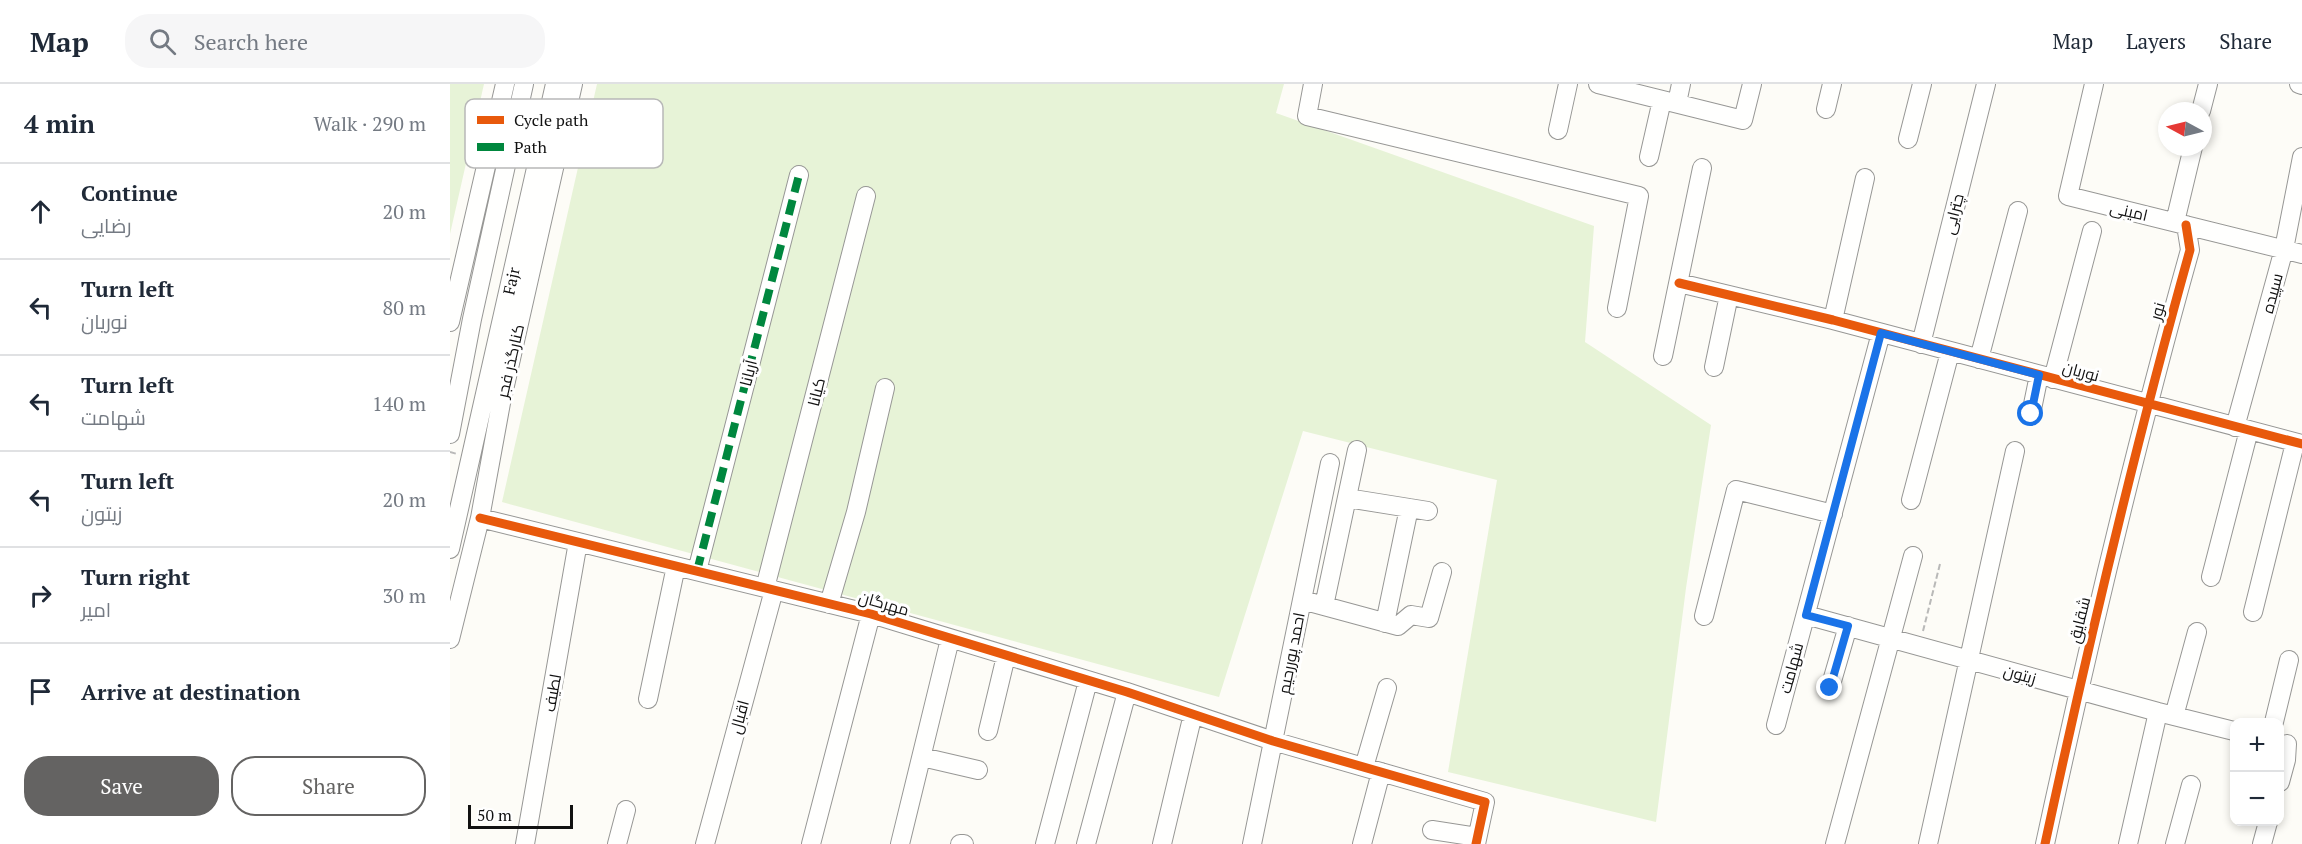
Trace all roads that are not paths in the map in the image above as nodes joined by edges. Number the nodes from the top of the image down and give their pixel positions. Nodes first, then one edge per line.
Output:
1 (505, 84) edge
2 (524, 84) edge
3 (555, 84) edge
4 (573, 84) edge
5 (1313, 84) edge
6 (1568, 84) edge
7 (1598, 84) edge
8 (1681, 84) edge
9 (1752, 84) edge
10 (1832, 84) edge
11 (1922, 84) edge
12 (1986, 84) edge
13 (2094, 84) edge
14 (2208, 84) edge
15 (502, 99) edge
16 (520, 99) edge
17 (551, 99) edge
18 (570, 99) edge
19 (1670, 101) junction
20 (2203, 102) edge
21 (1826, 108) dead end
22 (1558, 130) dead end
23 (1908, 139) dead end
24 (2191, 156) edge
25 (1650, 157) dead end
26 (2302, 158) edge
27 (486, 168) edge
28 (505, 168) edge
29 (536, 168) edge
30 (554, 168) edge
31 (1702, 168) dead end
32 (799, 175) dead end
33 (1865, 178) dead end
34 (866, 196) dead end
35 (2019, 211) dead end
36 (2180, 223) junction
37 (2092, 231) dead end
38 (2284, 249) junction
39 (2302, 254) edge
40 (1678, 283) junction
41 (1729, 295) junction
42 (1617, 308) dead end
43 (472, 319) junction
44 (1833, 320) junction
45 (450, 322) edge
46 (1881, 333) junction
47 (1921, 344) junction
48 (1950, 352) junction
49 (1663, 356) dead end
50 (1979, 359) junction
51 (450, 367) edge
52 (1714, 367) dead end
53 (490, 376) junction
54 (2046, 377) junction
55 (885, 388) dead end
56 (501, 403) junction
57 (2147, 404) junction
58 (2031, 414) dead end
59 (2242, 428) junction
60 (450, 434) edge
61 (2299, 443) edge
62 (1357, 450) dead end
63 (2015, 451) dead end
64 (1330, 463) dead end
65 (1347, 498) junction
66 (1911, 500) dead end
67 (1408, 508) junction
68 (1428, 511) dead end
69 (1833, 514) junction
70 (480, 518) junction
71 (578, 542) junction
72 (450, 549) edge
73 (1913, 556) dead end
74 (676, 566) junction
75 (697, 571) junction
76 (1442, 572) dead end
77 (2211, 577) dead end
78 (769, 589) junction
79 (1302, 600) junction
80 (829, 604) junction
81 (1324, 606) junction
82 (2253, 612) dead end
83 (871, 614) junction
84 (1806, 615) junction
85 (1704, 616) dead end
86 (1385, 623) junction
87 (1848, 626) junction
88 (2197, 633) dead end
89 (1889, 638) junction
90 (450, 639) edge
91 (950, 639) junction
92 (1006, 656) junction
93 (1970, 660) junction
94 (2289, 660) dead end
95 (1088, 681) junction
96 (1387, 688) dead end
97 (1830, 688) dead end
98 (2078, 690) junction
99 (1127, 692) junction
100 (648, 699) dead end
101 (1193, 714) junction
102 (2166, 714) junction
103 (2275, 718) edge
104 (1776, 725) dead end
105 (2230, 730) edge
106 (988, 732) dead end
107 (1274, 741) junction
108 (2290, 744) edge
109 (922, 757) junction
110 (978, 770) dead end
111 (1372, 770) junction
112 (2283, 772) edge
113 (2191, 785) dead end
114 (626, 810) dead end
115 (2267, 826) edge
116 (1432, 830) dead end
117 (1477, 840) edge
118 (903, 843) edge
119 (525, 844) edge
120 (617, 844) edge
121 (705, 844) edge
122 (811, 844) edge
123 (1046, 844) edge
124 (1086, 844) edge
125 (1162, 844) edge
126 (1252, 844) edge
127 (1362, 844) edge
128 (1835, 844) edge
129 (1928, 844) edge
130 (2045, 844) edge
131 (2128, 844) edge
132 (2175, 844) edge
133 (2262, 844) edge

1 - 15 street
2 - 16 street, Fajr
3 - 17 street, Fajr
4 - 18 street, کنارگذر فجر
5 - 42 street
6 - 22 street
7 - 19 street
8 - 19 street
9 - 19 street
10 - 21 street
11 - 23 street
12 - 47 street, چترایی
13 - 36 street, امینی
14 - 20 street
19 - 25 street
24 - 36 street, نور
26 - 38 street, سپیده
27 - 45 street
28 - 43 street, Fajr
29 - 53 street, Fajr
30 - 56 street, کنارگذر فجر
31 - 40 street
32 - 75 street, آریانا
33 - 44 street
34 - 78 street, کیانا
35 - 50 street
36 - 38 street, امینی
36 - 57 street, نور
37 - 54 street
38 - 39 street, امینی
38 - 59 street, سپیده
40 - 41 street, نوریان
40 - 49 street
41 - 44 street, نوریان
41 - 52 street
43 - 51 street
43 - 60 street, Fajr
44 - 46 street, نوریان
46 - 47 street, نوریان
46 - 69 street, شهامت
47 - 48 street, نوریان
48 - 50 street, نوریان
48 - 66 street
50 - 54 street, نوریان
53 - 56 street
53 - 72 street, Fajr
54 - 57 street, نوریان
54 - 58 street
55 - 80 street
56 - 70 street, کنارگذر فجر
57 - 59 street, نوریان
57 - 98 street, شقایق
59 - 61 street, نوریان
59 - 77 street, سپیده
61 - 82 street
62 - 65 street
63 - 93 street
64 - 79 street, احمد پوررحیم
65 - 67 street
65 - 81 street
67 - 68 street
67 - 86 street
69 - 84 street, شهامت
69 - 85 street
70 - 71 street, مهرگان
70 - 90 street, کنارگذر فجر
71 - 74 street, مهرگان
71 - 119 street, لطیف
73 - 89 street
74 - 75 street, مهرگان
74 - 100 street
75 - 78 street, مهرگان
76 - 86 street
78 - 80 street, مهرگان
78 - 121 street, اقبال
79 - 81 street
79 - 107 street, احمد پوررحیم
80 - 83 street, مهرگان
81 - 86 street
83 - 91 street, مهرگان
83 - 122 street
84 - 87 street, زیتون
84 - 104 street, شهامت
87 - 89 street, زیتون
87 - 97 street
88 - 102 street
89 - 93 street, زیتون
89 - 128 street
91 - 92 street, مهرگان
91 - 109 street
92 - 95 street, مهرگان
92 - 106 street
93 - 98 street, زیتون
93 - 129 street
94 - 103 street
95 - 99 street, مهرگان
95 - 123 street
96 - 111 street
98 - 102 street, زیتون
98 - 130 street, شقایق
99 - 101 street, مهرگان
99 - 124 street
101 - 107 street, مهرگان
101 - 125 street
102 - 105 street, زیتون
102 - 131 street
107 - 111 street, مهرگان
107 - 126 street, احمد پوررحیم
108 - 112 street
109 - 110 street
109 - 118 street
111 - 117 street, مهرگان
111 - 127 street
113 - 132 street
114 - 120 street
115 - 133 street
116 - 117 street

